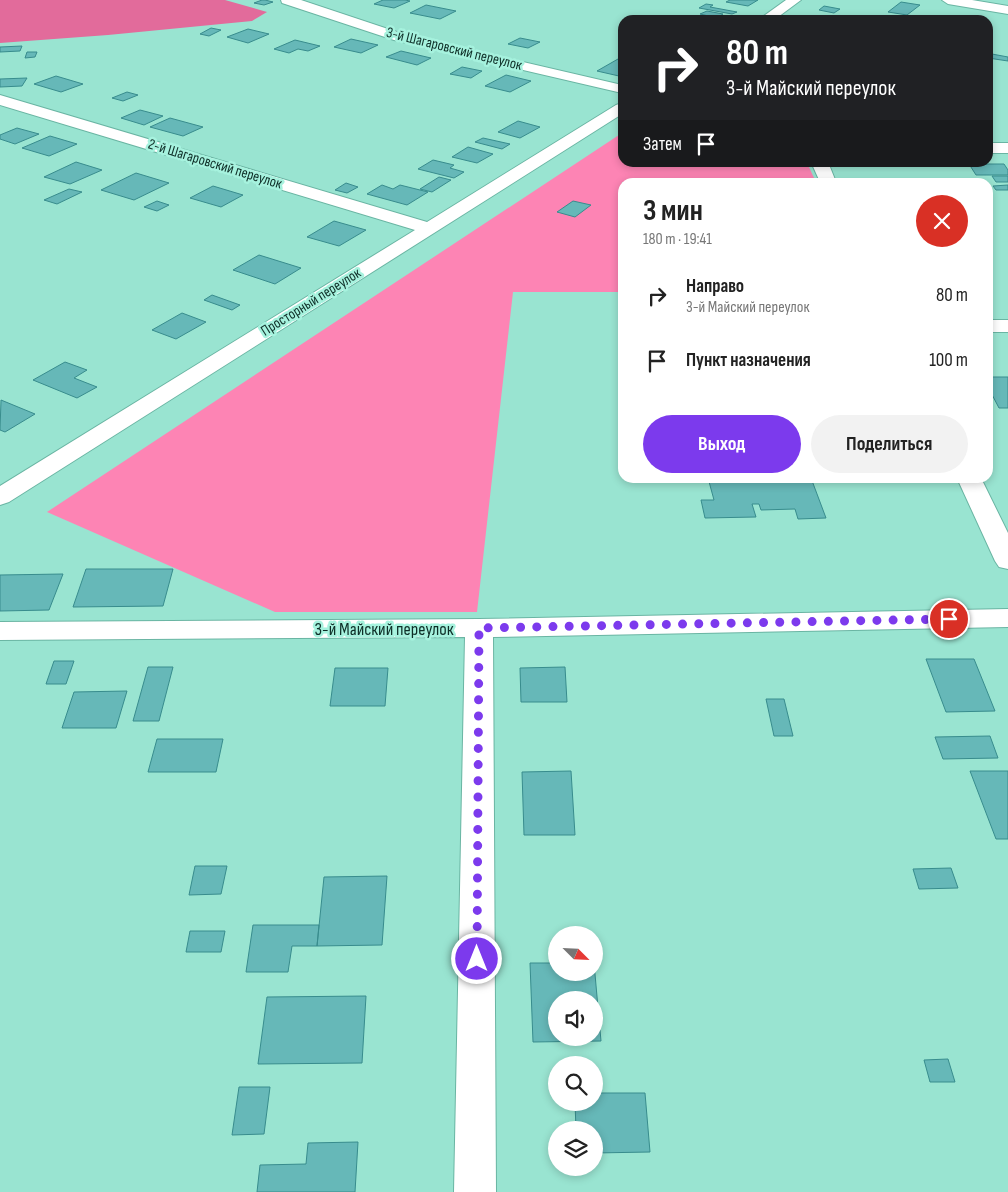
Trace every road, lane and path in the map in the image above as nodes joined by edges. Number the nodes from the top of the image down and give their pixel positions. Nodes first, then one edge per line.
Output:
1 (287, 0) edge
2 (795, 0) edge
3 (948, 0) edge
4 (1008, 10) edge
5 (772, 15) edge
6 (618, 88) edge
7 (0, 100) edge
8 (618, 110) edge
9 (993, 148) edge
10 (1008, 148) edge
11 (429, 228) junction
12 (993, 326) edge
13 (1008, 326) edge
14 (971, 483) edge
15 (3, 492) edge
16 (1008, 561) edge
17 (1008, 618) edge
18 (479, 628) junction
19 (0, 631) edge
20 (475, 1192) edge

1 - 6 street, 3-й Шагаровский переулок
2 - 5 street
3 - 4 street
7 - 11 street, 2-й Шагаровский переулок
8 - 11 street, Просторный переулок
9 - 10 street
11 - 15 street, Просторный переулок
12 - 13 street
14 - 16 street
17 - 18 street, 3-й Майский переулок
18 - 19 street, 3-й Майский переулок
18 - 20 street

